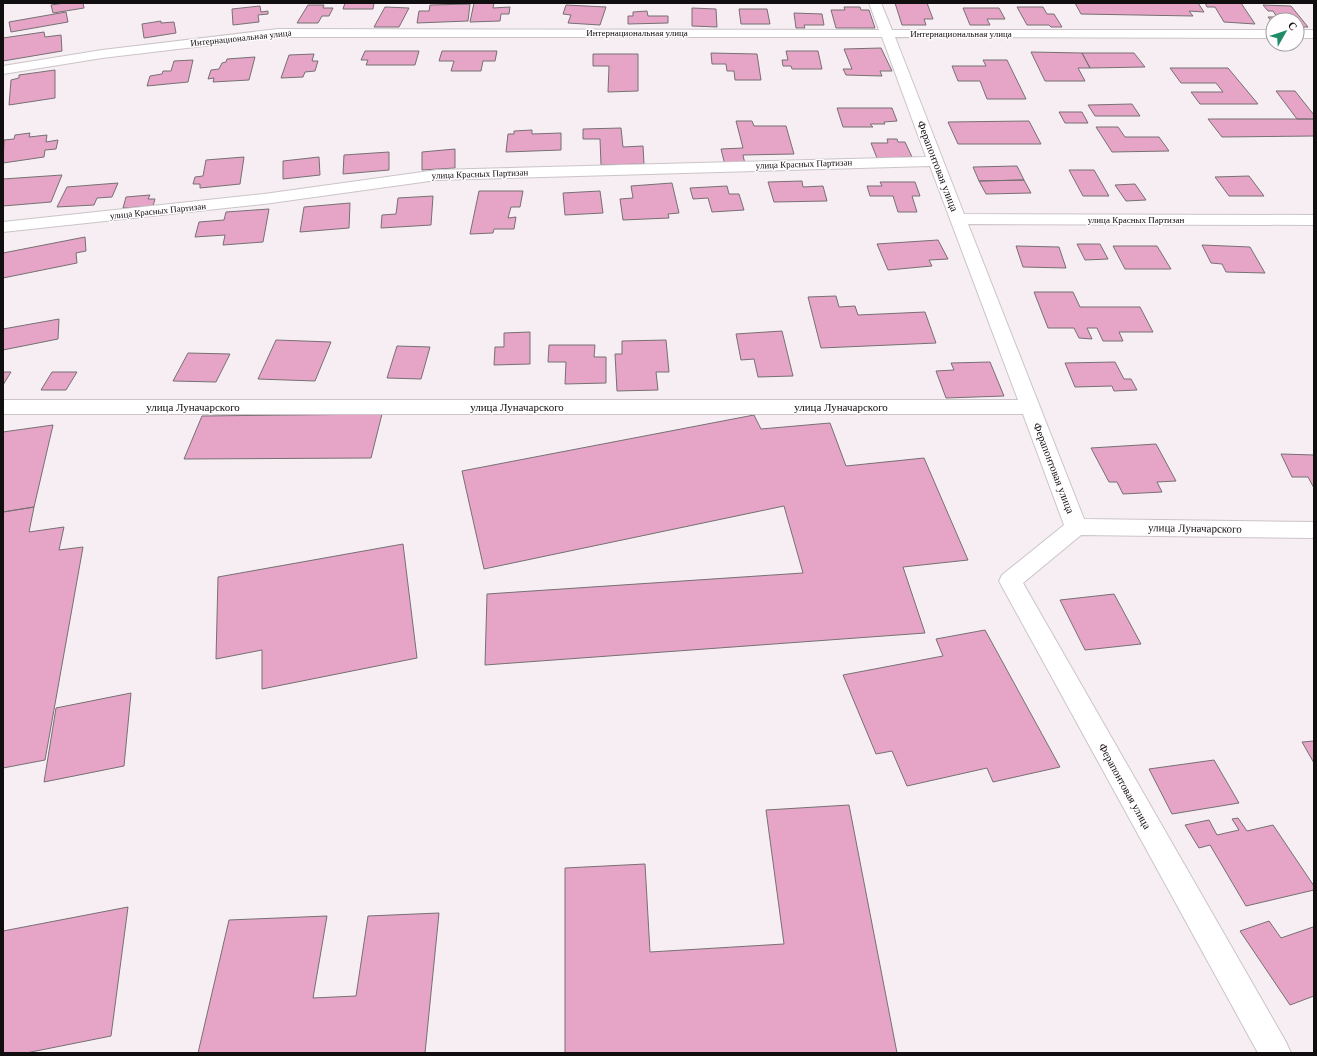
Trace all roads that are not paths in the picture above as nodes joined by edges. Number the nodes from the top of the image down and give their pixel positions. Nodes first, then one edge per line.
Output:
1 (876, 3) edge
2 (887, 34) junction
3 (1265, 34) edge
4 (3, 70) edge
5 (936, 161) junction
6 (958, 219) junction
7 (1314, 220) edge
8 (3, 227) edge
9 (3, 407) edge
10 (1031, 407) junction
11 (1076, 527) junction
12 (1314, 530) edge
13 (1275, 1053) edge

1 - 2 street, Ферапонтовая улица
2 - 3 street, Интернациональная улица
2 - 4 street, Интернациональная улица
2 - 5 street, Ферапонтовая улица
5 - 6 street, Ферапонтовая улица
5 - 8 street, улица Красных Партизан
6 - 7 street, улица Красных Партизан
6 - 10 street, Ферапонтовая улица
9 - 10 street, улица Луначарского
10 - 11 street, Ферапонтовая улица
11 - 12 street, улица Луначарского
11 - 13 street, Ферапонтовая улица

